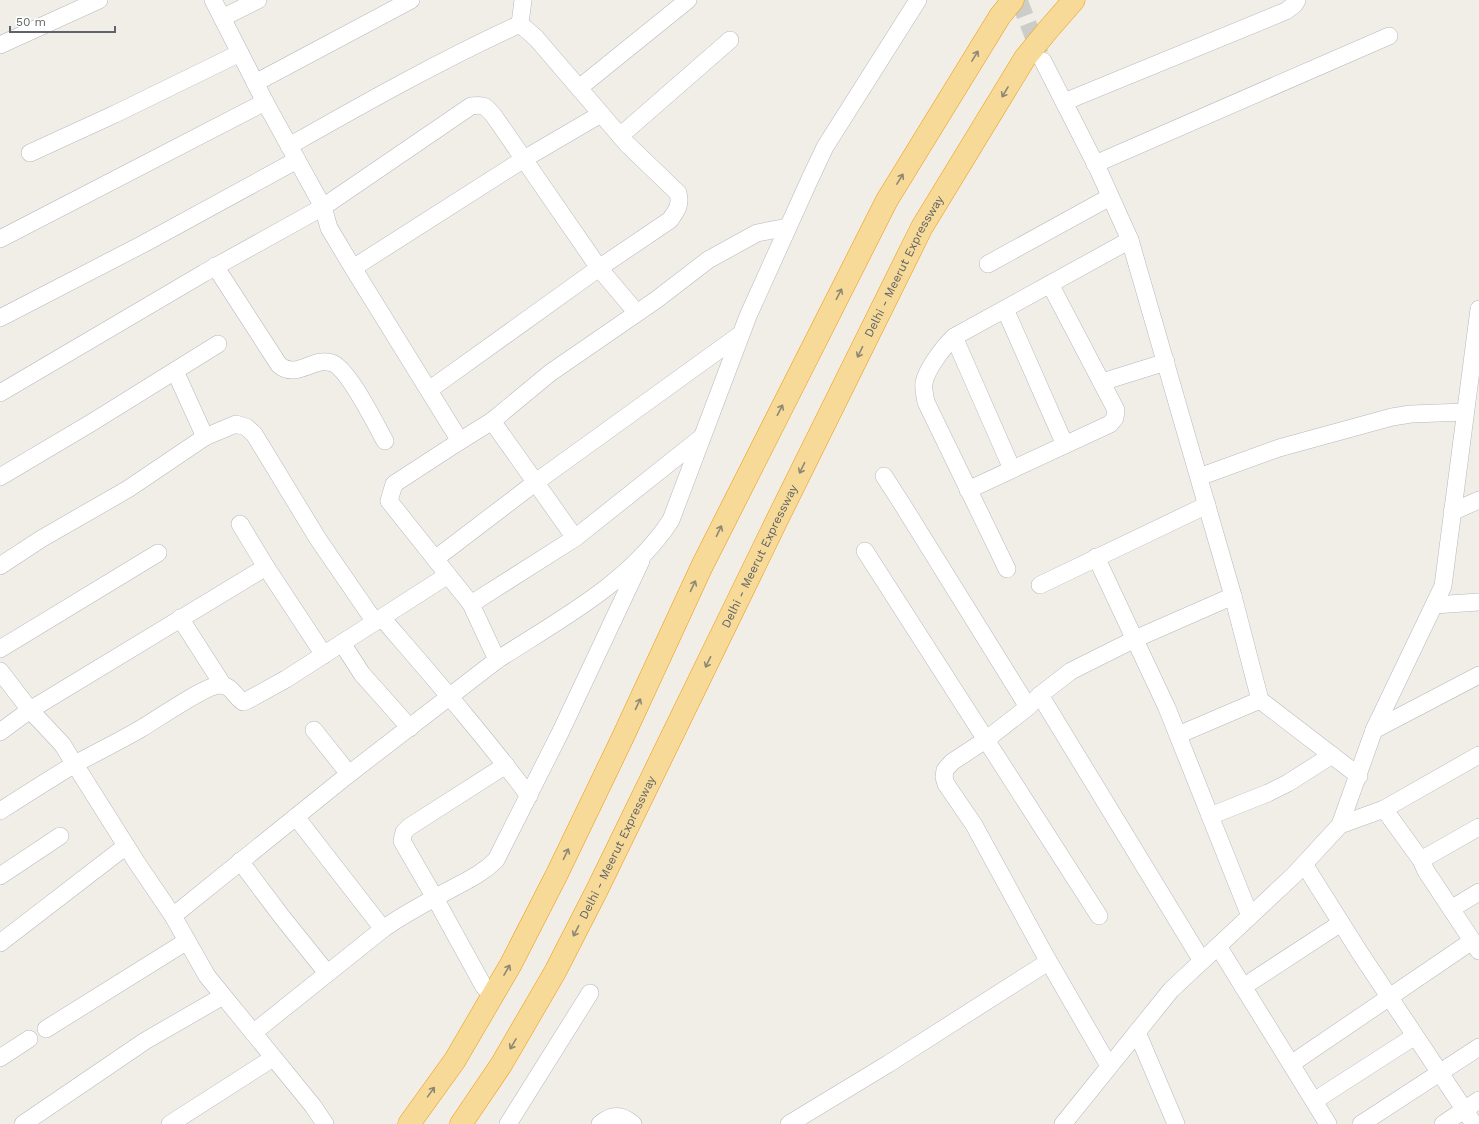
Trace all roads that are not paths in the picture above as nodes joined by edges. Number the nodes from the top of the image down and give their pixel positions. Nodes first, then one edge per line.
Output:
1 (99, 0) edge
2 (213, 0) edge
3 (258, 0) edge
4 (411, 0) edge
5 (523, 0) edge
6 (688, 0) edge
7 (918, 0) edge
8 (1013, 0) edge
9 (1074, 0) edge
10 (1298, 0) edge
11 (222, 18) junction
12 (520, 24) junction
13 (1389, 36) dead end
14 (730, 40) dead end
15 (0, 45) edge
16 (240, 53) junction
17 (1043, 61) tunnel mouth
18 (255, 83) junction
19 (579, 88) junction
20 (265, 102) junction
21 (1064, 102) junction
22 (601, 114) junction
23 (620, 136) junction
24 (30, 153) dead end
25 (293, 153) junction
26 (524, 159) junction
27 (1095, 164) junction
28 (1110, 197) junction
29 (323, 207) junction
30 (788, 227) junction
31 (0, 239) edge
32 (1130, 240) junction
33 (988, 264) dead end
34 (215, 266) junction
35 (353, 268) junction
36 (599, 268) junction
37 (1050, 284) junction
38 (1005, 309) junction
39 (1479, 309) edge
40 (636, 312) junction
41 (0, 318) edge
42 (741, 334) junction
43 (954, 337) junction
44 (218, 344) dead end
45 (1476, 350) edge
46 (1166, 362) junction
47 (175, 371) junction
48 (1102, 382) junction
49 (429, 390) junction
50 (0, 393) edge
51 (1465, 412) junction
52 (492, 421) junction
53 (703, 436) junction
54 (205, 437) junction
55 (385, 441) dead end
56 (460, 441) junction
57 (1065, 445) junction
58 (1012, 469) junction
59 (0, 476) edge
60 (884, 476) dead end
61 (1199, 477) junction
62 (536, 482) junction
63 (968, 490) junction
64 (1479, 500) edge
65 (1207, 505) junction
66 (1452, 512) junction
67 (240, 524) dead end
68 (575, 538) junction
69 (865, 551) dead end
70 (158, 553) dead end
71 (643, 556) junction
72 (1096, 557) junction
73 (434, 559) junction
74 (0, 566) edge
75 (266, 567) junction
76 (1007, 569) dead end
77 (448, 575) junction
78 (1040, 585) dead end
79 (1233, 596) junction
80 (1479, 602) edge
81 (471, 604) junction
82 (1434, 605) junction
83 (180, 618) junction
84 (378, 620) junction
85 (1135, 640) junction
86 (342, 643) junction
87 (0, 649) edge
88 (324, 655) junction
89 (497, 660) junction
90 (0, 671) edge
91 (1479, 675) edge
92 (223, 685) junction
93 (1040, 695) junction
94 (450, 697) junction
95 (1260, 700) junction
96 (1028, 707) junction
97 (30, 710) junction
98 (410, 728) junction
99 (314, 730) dead end
100 (1374, 730) junction
101 (0, 732) edge
102 (1178, 735) junction
103 (987, 739) junction
104 (1332, 755) junction
105 (1479, 755) edge
106 (75, 765) junction
107 (506, 765) junction
108 (349, 774) junction
109 (1359, 776) junction
110 (529, 796) junction
111 (1384, 810) junction
112 (0, 811) edge
113 (1210, 816) junction
114 (296, 817) junction
115 (1340, 825) junction
116 (1479, 827) edge
117 (60, 836) dead end
118 (126, 846) junction
119 (1421, 860) junction
120 (240, 861) junction
121 (1304, 864) junction
122 (0, 876) edge
123 (1479, 892) edge
124 (435, 898) junction
125 (1451, 909) junction
126 (172, 916) junction
127 (1099, 916) dead end
128 (1250, 916) junction
129 (1342, 923) junction
130 (383, 929) junction
131 (186, 941) junction
132 (0, 943) edge
133 (1218, 946) junction
134 (1476, 946) edge
135 (1202, 961) junction
136 (1048, 962) junction
137 (327, 973) junction
138 (484, 987) dead end
139 (1243, 987) junction
140 (590, 993) dead end
141 (223, 996) junction
142 (1390, 998) junction
143 (46, 1029) dead end
144 (1137, 1032) junction
145 (253, 1033) junction
146 (1415, 1036) junction
147 (29, 1039) dead end
148 (1479, 1047) edge
149 (0, 1058) edge
150 (273, 1058) junction
151 (1291, 1064) junction
152 (1109, 1066) junction
153 (1439, 1072) junction
154 (1479, 1100) edge
155 (1314, 1102) junction
156 (1464, 1110) junction
157 (23, 1124) edge
158 (170, 1124) edge
159 (325, 1124) edge
160 (408, 1124) edge
161 (461, 1124) edge
162 (508, 1124) edge
163 (600, 1124) edge
164 (633, 1124) edge
165 (789, 1124) edge
166 (1063, 1124) edge
167 (1176, 1124) edge
168 (1328, 1124) edge
169 (1361, 1124) edge
170 (1443, 1124) edge
171 (1474, 1124) edge

1 - 15 street
2 - 11 street
3 - 11 street
4 - 18 street
5 - 12 street
6 - 19 street
7 - 30 street
160 -> 8 highway
9 -> 161 highway, Delhi - Meerut Expressway
10 - 21 street
11 - 16 street
12 - 19 street
12 - 25 street
13 - 27 street
14 - 23 street
16 - 18 street
16 - 24 street
17 - 21 street
18 - 20 street
19 - 22 street
20 - 25 street
20 - 31 street
21 - 27 street
22 - 23 street
22 - 26 street
23 - 36 street
25 - 29 street
25 - 41 street
26 - 29 street
26 - 35 street
26 - 36 street
27 - 28 street
28 - 32 street
28 - 33 street
29 - 34 street
29 - 35 street
30 - 40 street
30 - 42 street
32 - 37 street
32 - 46 street
34 - 50 street
34 - 55 street
35 - 49 street
36 - 40 street
36 - 49 street
37 - 38 street
37 - 48 street
38 - 43 street
38 - 57 street
39 - 45 street
40 - 52 street
42 - 53 street
42 - 62 street
43 - 58 street
43 - 63 street
44 - 47 street
45 - 51 street
46 - 48 street
46 - 61 street
47 - 54 street
47 - 59 street
48 - 57 street
49 - 56 street
51 - 61 street
51 - 66 street
52 - 56 street
52 - 62 street
53 - 68 street
53 - 71 street
54 - 74 street
54 - 84 street
56 - 73 street
57 - 58 street
58 - 63 street
60 - 96 street
61 - 65 street
62 - 68 street
62 - 73 street
63 - 76 street
64 - 66 street
65 - 72 street
65 - 79 street
66 - 82 street
67 - 75 street
68 - 81 street
69 - 103 street
70 - 87 street
71 - 89 street
71 - 110 street
72 - 78 street
72 - 85 street
73 - 77 street
75 - 83 street
75 - 88 street
77 - 81 street
77 - 84 street
79 - 85 street
79 - 95 street
80 - 82 street
81 - 89 street
82 - 100 street
83 - 92 street
83 - 97 street
84 - 86 street
84 - 94 street
85 - 93 street
85 - 102 street
86 - 88 street
86 - 98 street
88 - 92 street
89 - 94 street
90 - 97 street
91 - 100 street
92 - 106 street
93 - 96 street
93 - 135 street
94 - 98 street
94 - 107 street
95 - 102 street
95 - 104 street
96 - 103 street
97 - 101 street
97 - 106 street
98 - 108 street
99 - 108 street
100 - 109 street
102 - 113 street
103 - 127 street
103 - 136 street
104 - 109 street
104 - 113 street
105 - 111 street
106 - 112 street
106 - 118 street
107 - 110 street
107 - 124 street
108 - 114 street
109 - 115 street
110 - 124 street
111 - 115 street
111 - 119 street
113 - 128 street
114 - 120 street
114 - 130 street
115 - 121 street
116 - 119 street
117 - 122 street
118 - 126 street
118 - 132 street
119 - 125 street
120 - 126 street
120 - 137 street
121 - 128 street
121 - 129 street
123 - 125 street
124 - 130 street
124 - 138 street
125 - 134 street
126 - 131 street
128 - 133 street
129 - 139 street
129 - 142 street
130 - 137 street
131 - 141 street
131 - 143 street
133 - 135 street
133 - 139 street
134 - 142 street
135 - 144 street
136 - 152 street
136 - 165 street
137 - 145 street
139 - 151 street
140 - 162 street
141 - 145 street
141 - 157 street
142 - 146 street
142 - 151 street
144 - 152 street
144 - 167 street
145 - 150 street
146 - 153 street
146 - 155 street
147 - 149 street
148 - 153 street
150 - 158 street
150 - 159 street
151 - 155 street
152 - 166 street
153 - 156 street
153 - 169 street
154 - 156 street
155 - 168 street
156 - 170 street
156 - 171 street
163 - 164 street

